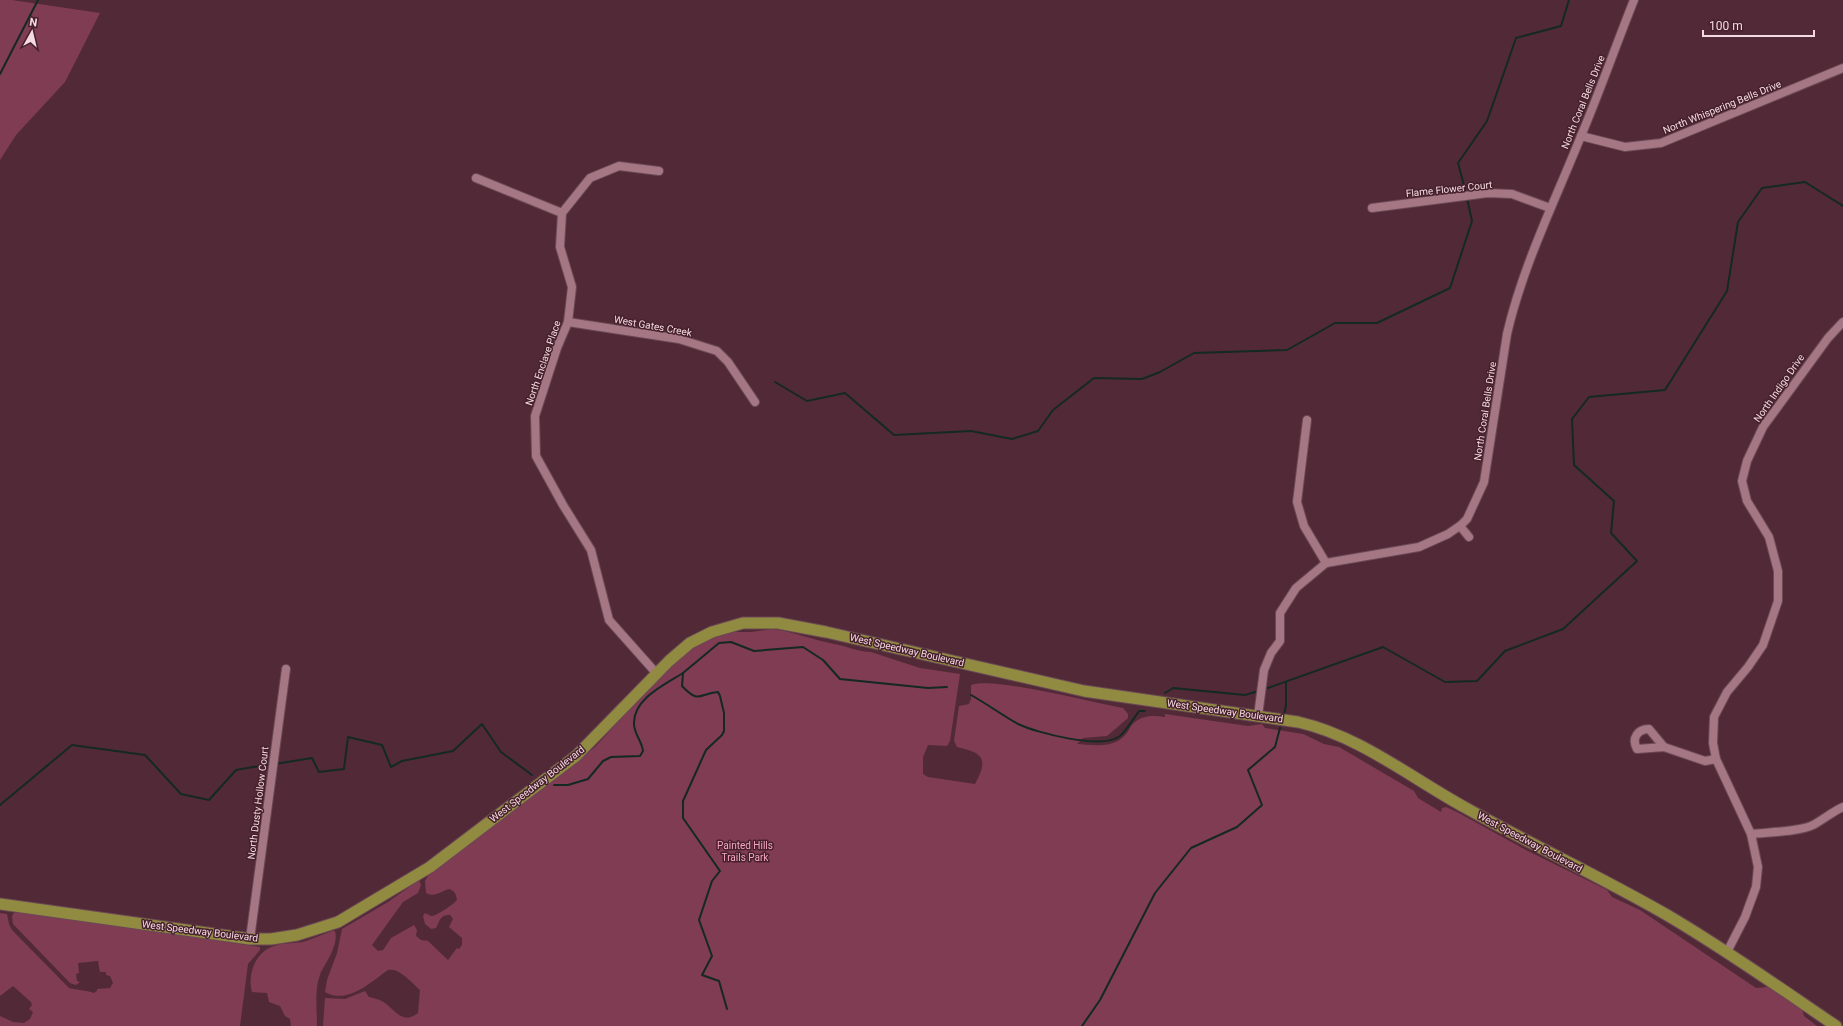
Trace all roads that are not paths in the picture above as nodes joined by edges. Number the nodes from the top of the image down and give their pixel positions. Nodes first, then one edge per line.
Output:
1 (1634, 0) edge
2 (1843, 68) edge
3 (1581, 136) junction
4 (659, 171) dead end
5 (476, 178) dead end
6 (1372, 208) dead end
7 (1550, 208) junction
8 (562, 213) junction
9 (568, 322) junction
10 (1843, 322) edge
11 (755, 402) dead end
12 (1307, 420) dead end
13 (1460, 526) junction
14 (1469, 537) dead end
15 (1326, 563) junction
16 (286, 670) dead end
17 (657, 674) junction
18 (1258, 716) junction
19 (1664, 747) dead end
20 (1716, 759) junction
21 (1843, 807) edge
22 (1752, 834) junction
23 (0, 904) edge
24 (250, 939) junction
25 (1727, 952) junction
26 (1836, 1026) edge

1 - 3 street, North Coral Bells Drive
2 - 3 street, North Whispering Bells Drive
3 - 7 street, North Coral Bells Drive
4 - 8 street
5 - 8 street
6 - 7 street, Flame Flower Court
7 - 13 street, North Coral Bells Drive
8 - 9 street, North Enclave Place
9 - 11 street, West Gates Creek
9 - 17 street, North Enclave Place
10 - 20 street, North Indigo Drive
12 - 15 street
13 - 14 street
13 - 15 street, North Coral Bells Drive
15 - 18 street
16 - 24 street, North Dusty Hollow Court
17 - 18 main road, West Speedway Boulevard
17 - 24 main road, West Speedway Boulevard
18 - 25 main road, West Speedway Boulevard
19 - 20 street
20 - 22 street, North Indigo Drive
21 - 22 street
22 - 25 street, North Indigo Drive
23 - 24 main road, West Speedway Boulevard
25 - 26 main road, West Speedway Boulevard

